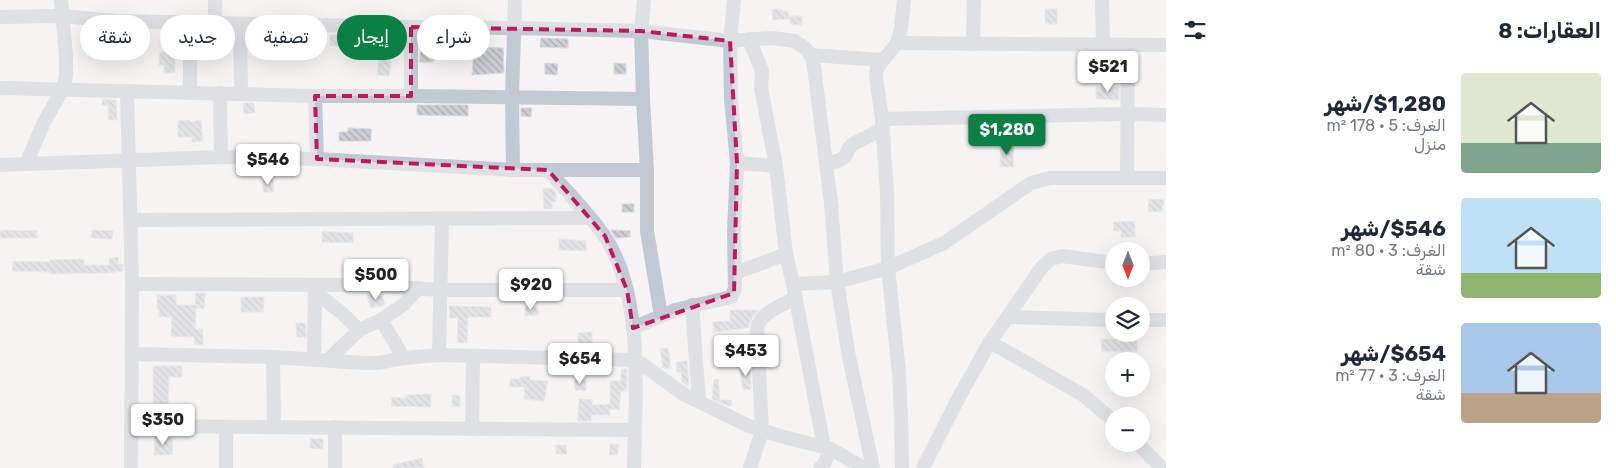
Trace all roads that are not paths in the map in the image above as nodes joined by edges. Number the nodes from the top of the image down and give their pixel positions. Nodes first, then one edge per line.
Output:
1 (61, 0) edge
2 (215, 0) edge
3 (515, 0) edge
4 (644, 0) edge
5 (734, 0) edge
6 (904, 0) edge
7 (974, 0) edge
8 (1102, 0) edge
9 (215, 15) edge
10 (62, 16) junction
11 (0, 17) edge
12 (160, 22) edge
13 (235, 24) edge
14 (240, 24) junction
15 (411, 27) junction
16 (514, 28) junction
17 (641, 31) junction
18 (749, 39) junction
19 (730, 40) junction
20 (897, 43) junction
21 (973, 44) junction
22 (1103, 44) junction
23 (1128, 45) junction
24 (1166, 45) edge
25 (810, 55) junction
26 (190, 60) edge
27 (882, 60) junction
28 (0, 88) edge
29 (63, 89) junction
30 (127, 90) junction
31 (190, 92) junction
32 (220, 93) junction
33 (241, 94) junction
34 (316, 96) junction
35 (411, 96) junction
36 (512, 97) junction
37 (643, 99) junction
38 (1128, 114) junction
39 (1166, 115) edge
40 (882, 124) junction
41 (221, 157) junction
42 (317, 159) junction
43 (130, 161) junction
44 (737, 163) junction
45 (826, 163) junction
46 (26, 164) junction
47 (0, 165) edge
48 (776, 166) junction
49 (513, 170) junction
50 (548, 170) junction
51 (646, 170) junction
52 (1127, 178) junction
53 (1166, 178) edge
54 (590, 218) junction
55 (442, 219) junction
56 (131, 220) junction
57 (786, 254) junction
58 (1105, 262) edge
59 (1166, 262) edge
60 (1150, 263) edge
61 (888, 268) junction
62 (735, 273) junction
63 (837, 282) junction
64 (132, 284) junction
65 (793, 284) junction
66 (419, 288) junction
67 (316, 289) junction
68 (440, 290) junction
69 (627, 290) junction
70 (796, 298) junction
71 (692, 306) junction
72 (661, 316) junction
73 (1008, 317) junction
74 (382, 320) junction
75 (1105, 320) edge
76 (1150, 320) edge
77 (1166, 320) edge
78 (633, 328) junction
79 (359, 330) junction
80 (990, 342) junction
81 (132, 354) junction
82 (439, 356) junction
83 (472, 356) junction
84 (273, 357) junction
85 (404, 358) junction
86 (321, 359) junction
87 (636, 360) junction
88 (700, 402) junction
89 (1105, 414) edge
90 (132, 426) junction
91 (226, 427) junction
92 (274, 427) junction
93 (335, 427) junction
94 (472, 428) junction
95 (635, 430) junction
96 (762, 431) junction
97 (828, 448) junction
98 (1146, 452) edge
99 (131, 468) edge
100 (226, 468) edge
101 (335, 468) edge
102 (634, 468) edge
103 (750, 468) edge
104 (820, 468) edge
105 (864, 468) edge
106 (873, 468) edge
107 (902, 468) edge
108 (923, 468) edge
109 (1162, 468) edge

1 - 10 street
2 - 9 street
3 - 16 street
4 - 17 street
5 - 19 street
6 - 20 street
7 - 21 street
8 - 22 street
10 - 11 street
10 - 12 street
10 - 29 street
13 - 14 street
14 - 15 street
14 - 33 street
15 - 16 street
15 - 35 street
16 - 17 street
16 - 36 street
17 - 19 street
17 - 37 street
18 - 19 street
18 - 25 street
18 - 48 street
19 - 44 street
20 - 21 street
20 - 27 street
21 - 22 street
22 - 23 street
23 - 24 street
23 - 38 street
25 - 27 street
25 - 45 street
26 - 31 street
27 - 40 street
28 - 29 street
29 - 30 street
29 - 46 street
30 - 31 street
30 - 43 street
31 - 32 street
32 - 33 street
32 - 41 street
33 - 34 street
34 - 35 street
34 - 42 street
35 - 36 street
36 - 37 street
36 - 49 street
37 - 51 street
38 - 39 street
38 - 40 street
38 - 52 street
40 - 45 street
40 - 61 street
41 - 42 street
41 - 43 street
42 - 49 street
43 - 46 street
43 - 56 street
44 - 48 street
44 - 62 street
45 - 63 street
46 - 47 street
48 - 57 street
49 - 50 street
50 - 51 street
50 - 54 street
51 - 72 street
52 - 53 street
52 - 61 street
54 - 55 street
54 - 69 street
55 - 56 street
55 - 68 street
56 - 64 street
57 - 62 street
57 - 65 street
58 - 73 street
59 - 60 street
61 - 63 street
61 - 107 street
62 - 71 street
63 - 65 street
63 - 106 street
64 - 67 street
64 - 81 street
65 - 70 street
66 - 67 street
66 - 68 street
66 - 74 street
67 - 79 street
67 - 86 street
68 - 69 street
68 - 82 street
69 - 78 street
70 - 96 street
70 - 97 street
71 - 72 street
71 - 88 street
72 - 78 street
73 - 75 street
73 - 80 street
74 - 79 street
74 - 85 street
76 - 77 street
78 - 87 street
79 - 86 street
80 - 89 street
80 - 108 street
81 - 84 street
81 - 90 street
82 - 83 street
82 - 85 street
83 - 87 street
83 - 94 street
84 - 86 street
84 - 92 street
85 - 86 street
87 - 88 street
87 - 95 street
88 - 96 street
90 - 91 street
90 - 99 street
91 - 92 street
91 - 100 street
92 - 93 street
93 - 94 street
93 - 101 street
94 - 95 street
95 - 102 street
96 - 97 street
96 - 103 street
97 - 104 street
97 - 105 street
98 - 109 street

